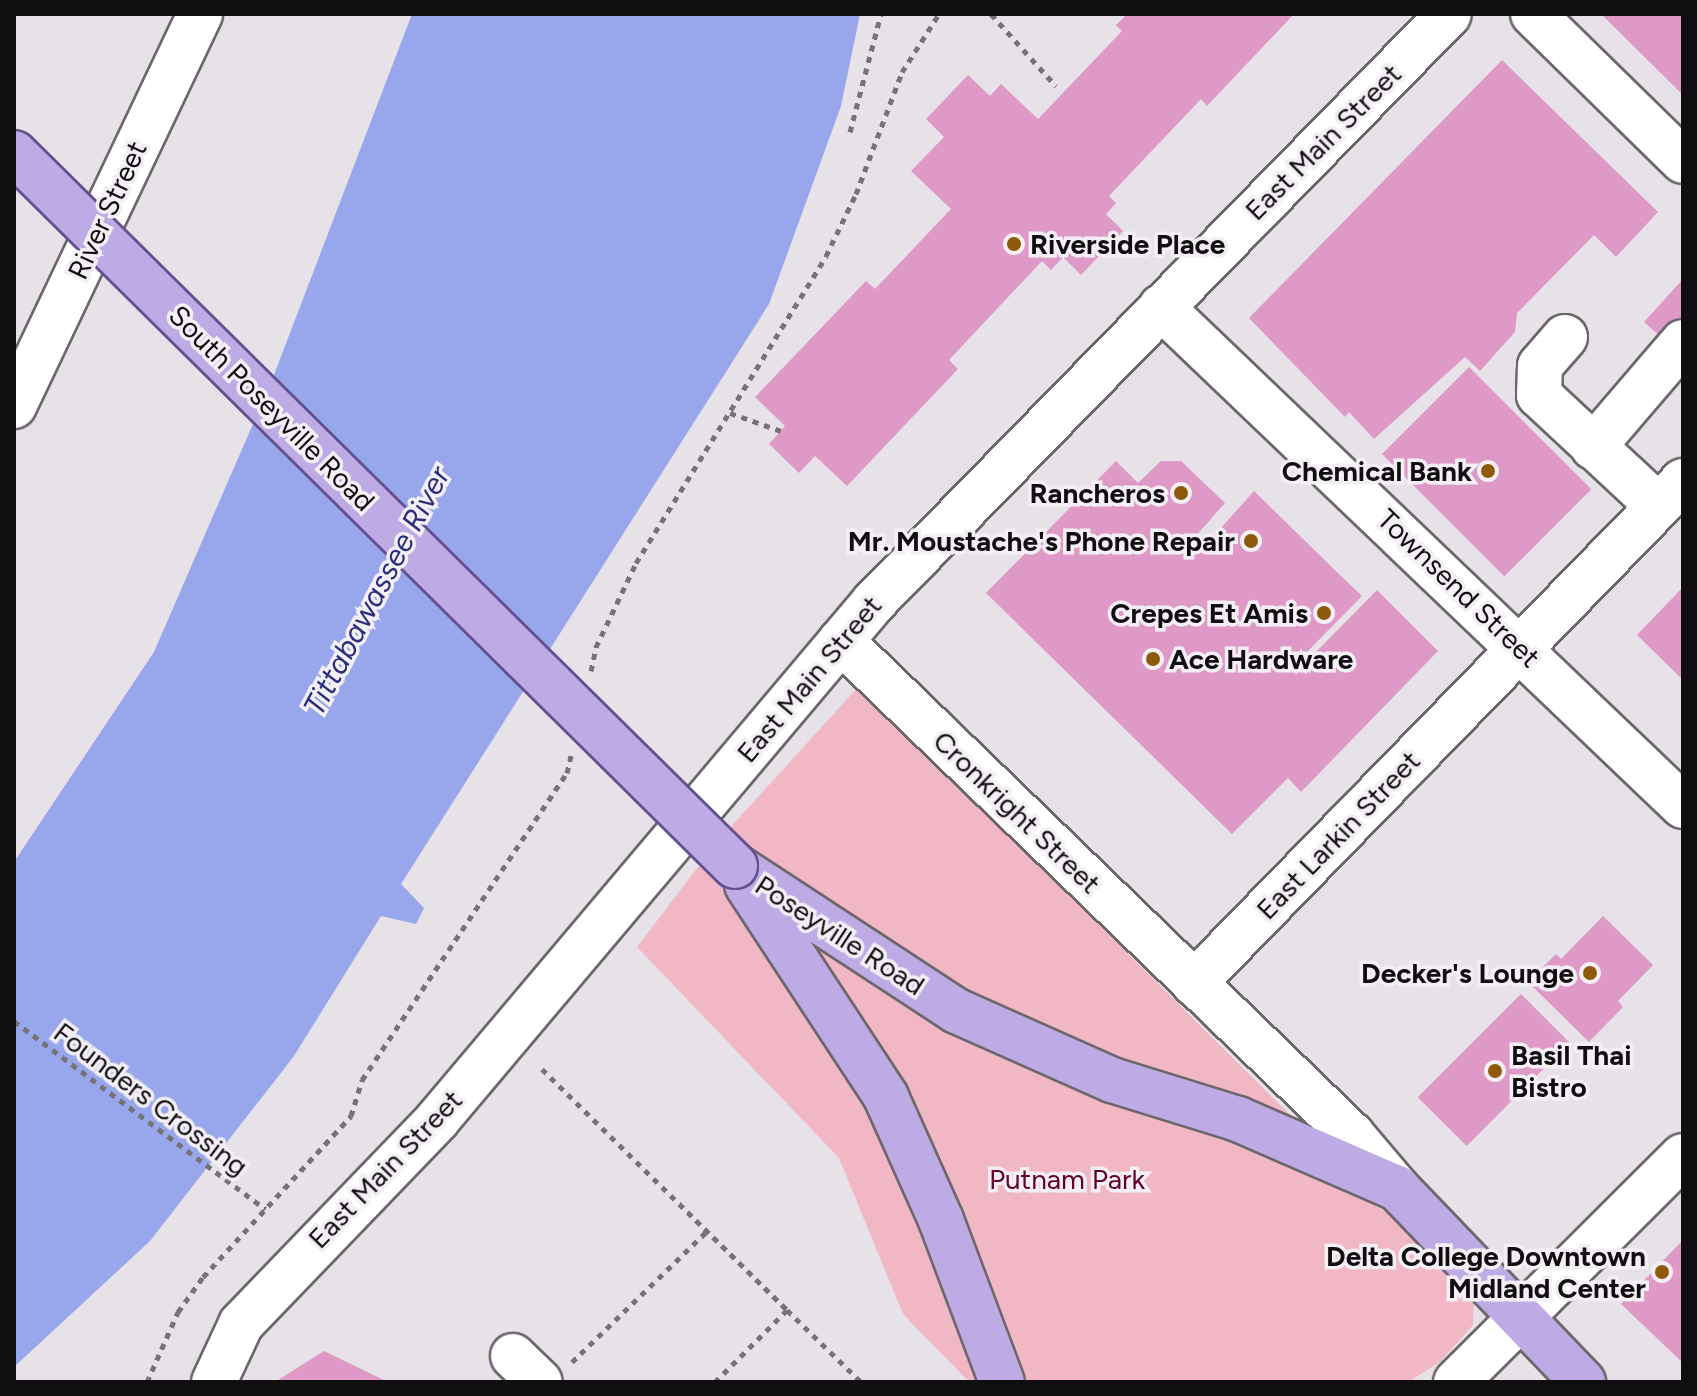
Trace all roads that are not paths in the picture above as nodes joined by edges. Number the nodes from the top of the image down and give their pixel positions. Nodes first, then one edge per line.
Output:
1 (200, 14) edge
2 (1449, 14) edge
3 (1533, 14) edge
4 (14, 153) edge
5 (1683, 161) edge
6 (1161, 307) junction
7 (1565, 337) dead end
8 (1683, 342) edge
9 (1683, 378) edge
10 (14, 406) edge
11 (1602, 454) junction
12 (1671, 493) edge
13 (841, 641) junction
14 (1521, 647) junction
15 (1683, 806) edge
16 (735, 866) junction
17 (1194, 983) junction
18 (1683, 1156) edge
19 (1397, 1188) junction
20 (1520, 1322) junction
21 (214, 1382) edge
22 (1002, 1382) edge
23 (1456, 1382) edge
24 (1583, 1382) edge

1 - 10 street, River Street
2 - 6 street, East Main Street
3 - 5 street
4 - 16 main road, South Poseyville Road, bridge
6 - 13 street, East Main Street
6 - 14 street, Townsend Street
7 - 11 street
8 - 11 street
9 - 11 street
11 - 12 street
12 - 14 street, East Larkin Street
13 - 17 street, Cronkright Street
13 - 21 street, East Main Street
14 - 15 street, Townsend Street
14 - 17 street, East Larkin Street
16 - 19 main road, Poseyville Road
16 - 22 main road, Poseyville Road
17 - 19 street
18 - 20 street
19 - 20 main road
20 - 23 street
20 - 24 main road

